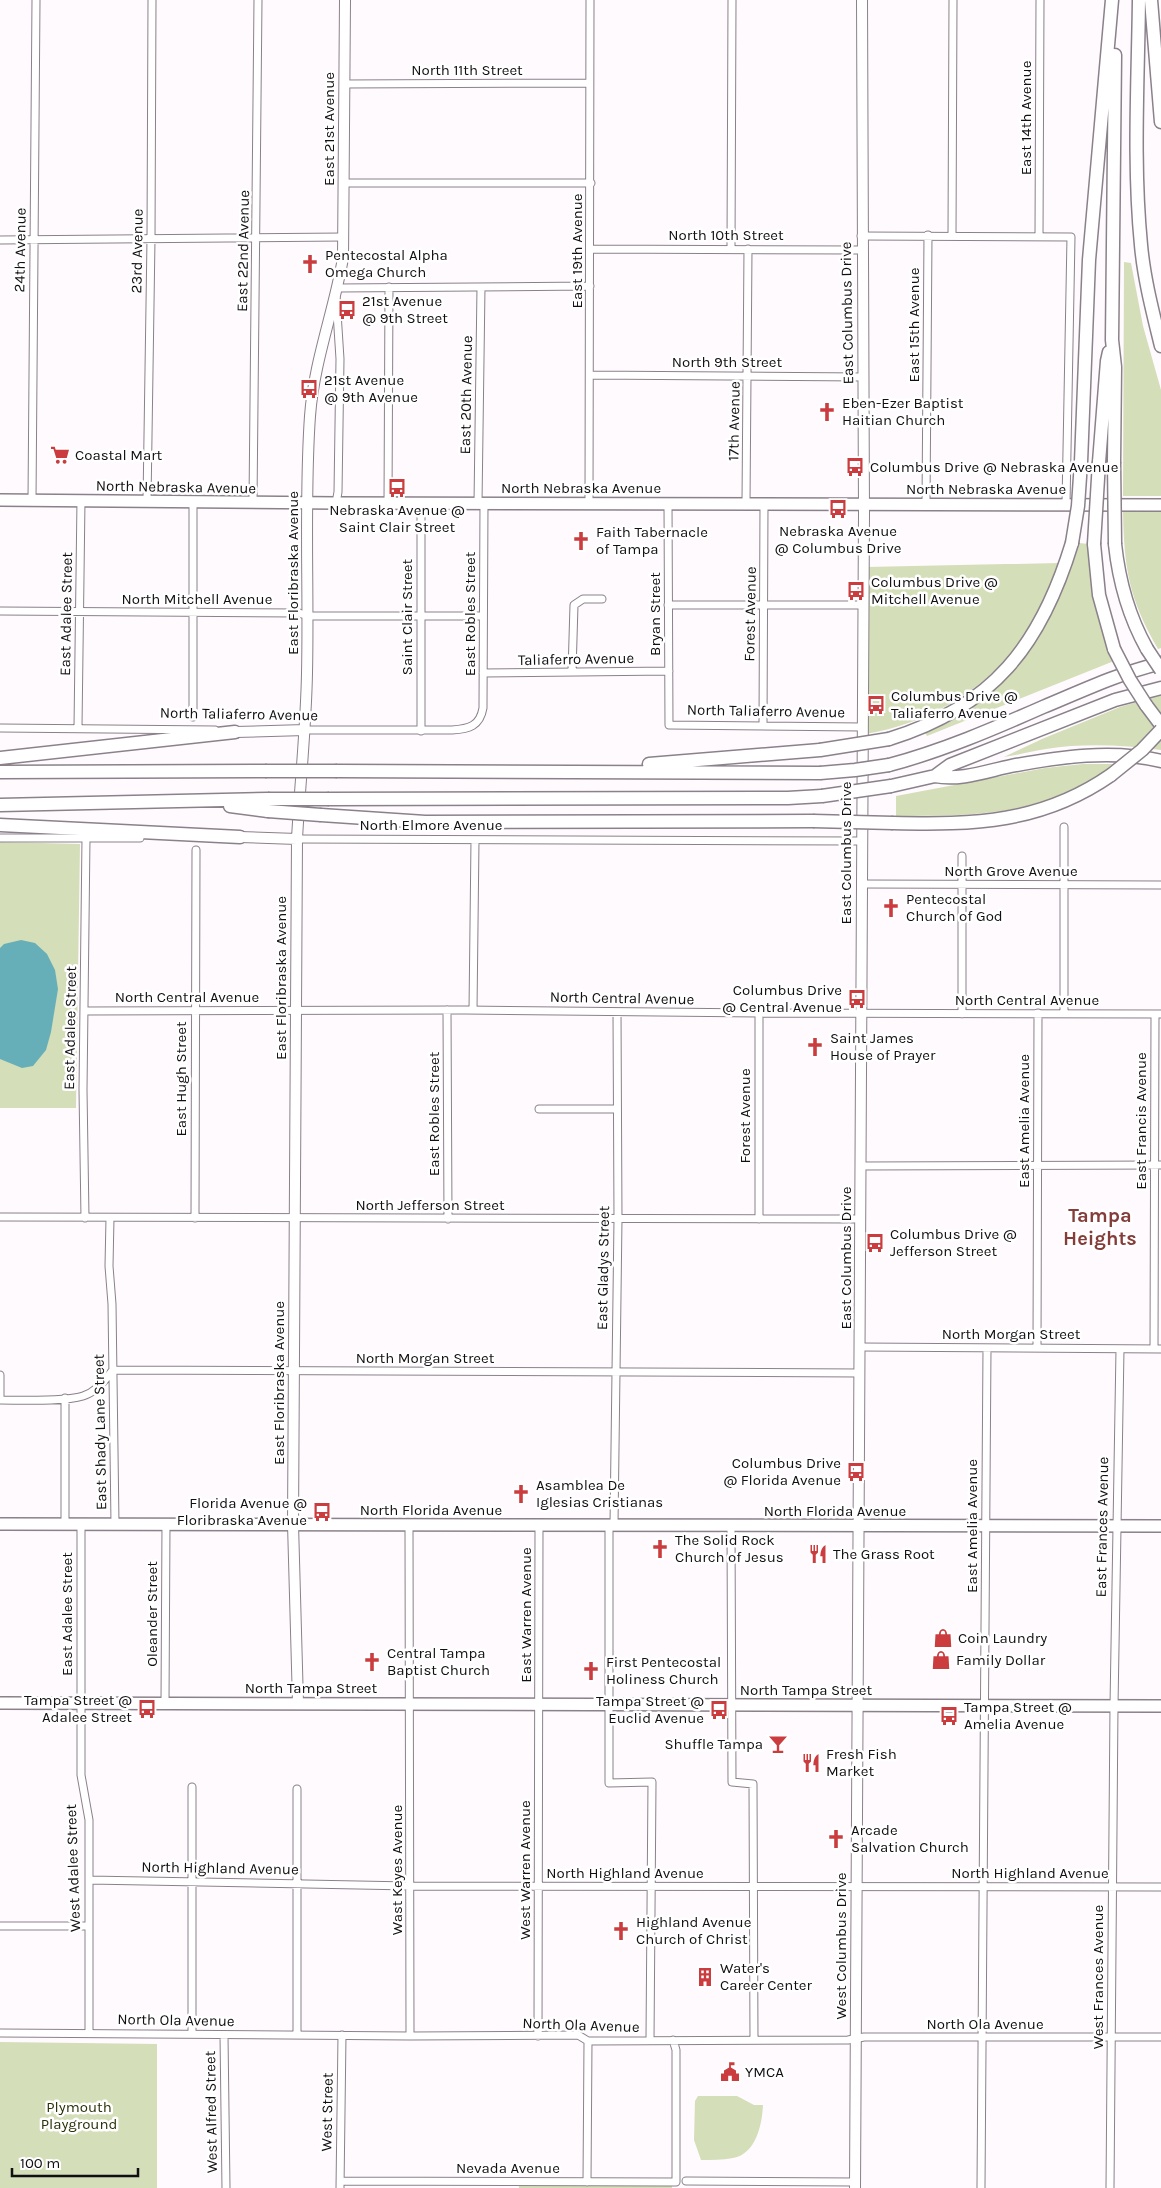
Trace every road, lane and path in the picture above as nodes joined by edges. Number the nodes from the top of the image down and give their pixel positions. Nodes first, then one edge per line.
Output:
1 (36, 0) edge
2 (152, 0) edge
3 (258, 0) edge
4 (345, 0) edge
5 (590, 0) edge
6 (732, 0) edge
7 (862, 0) edge
8 (953, 0) edge
9 (1040, 0) edge
10 (1113, 0) edge
11 (1139, 0) edge
12 (1151, 0) edge
13 (590, 83) junction
14 (344, 84) junction
15 (1161, 122) edge
16 (344, 183) junction
17 (591, 183) junction
18 (928, 235) junction
19 (952, 235) junction
20 (861, 236) junction
21 (1039, 236) junction
22 (344, 237) junction
23 (151, 239) junction
24 (257, 239) junction
25 (0, 240) edge
26 (34, 240) junction
27 (731, 248) junction
28 (591, 249) junction
29 (748, 249) junction
30 (861, 250) junction
31 (343, 258) joint
32 (590, 286) junction
33 (389, 287) junction
34 (481, 287) junction
35 (337, 292) junction
36 (1112, 340) junction
37 (1161, 346) edge
38 (590, 375) junction
39 (748, 375) junction
40 (863, 377) junction
41 (0, 500) edge
42 (32, 500) junction
43 (81, 500) junction
44 (147, 502) junction
45 (421, 502) junction
46 (193, 503) junction
47 (253, 503) junction
48 (308, 503) junction
49 (336, 503) junction
50 (388, 503) junction
51 (481, 503) junction
52 (589, 503) junction
53 (668, 503) junction
54 (746, 504) junction
55 (764, 504) junction
56 (864, 504) junction
57 (926, 504) junction
58 (1066, 504) junction
59 (1161, 505) edge
60 (602, 599) dead end
61 (668, 604) junction
62 (764, 604) junction
63 (863, 605) junction
64 (0, 611) edge
65 (80, 612) junction
66 (193, 612) junction
67 (308, 616) junction
68 (483, 616) junction
69 (420, 617) junction
70 (1161, 664) edge
71 (1161, 670) edge
72 (668, 671) junction
73 (572, 672) junction
74 (483, 673) junction
75 (1161, 688) edge
76 (193, 717) dead end
77 (477, 724) joint
78 (1161, 724) edge
79 (669, 725) joint
80 (762, 725) junction
81 (78, 727) junction
82 (862, 727) junction
83 (0, 728) edge
84 (305, 730) junction
85 (1161, 730) edge
86 (421, 731) junction
87 (235, 732) junction
88 (0, 758) edge
89 (1161, 761) edge
90 (614, 771) junction
91 (0, 772) edge
92 (935, 776) junction
93 (0, 805) edge
94 (268, 805) junction
95 (0, 825) edge
96 (1064, 827) dead end
97 (240, 837) junction
98 (0, 838) edge
99 (86, 838) junction
100 (297, 839) junction
101 (475, 840) junction
102 (861, 841) junction
103 (196, 850) dead end
104 (962, 856) dead end
105 (861, 884) junction
106 (961, 884) junction
107 (1063, 885) junction
108 (1161, 885) edge
109 (447, 1010) junction
110 (473, 1010) junction
111 (84, 1011) junction
112 (195, 1011) junction
113 (296, 1011) junction
114 (617, 1012) junction
115 (759, 1013) junction
116 (861, 1013) junction
117 (1038, 1013) junction
118 (1064, 1013) junction
119 (962, 1014) junction
120 (1158, 1014) edge
121 (539, 1109) dead end
122 (617, 1109) junction
123 (1037, 1165) junction
124 (1158, 1165) edge
125 (861, 1166) junction
126 (0, 1217) edge
127 (85, 1218) junction
128 (110, 1218) junction
129 (195, 1218) junction
130 (295, 1218) junction
131 (448, 1218) junction
132 (618, 1219) junction
133 (759, 1219) junction
134 (860, 1219) junction
135 (860, 1348) junction
136 (987, 1348) junction
137 (1037, 1348) junction
138 (1120, 1349) junction
139 (1157, 1349) edge
140 (112, 1370) junction
141 (293, 1372) junction
142 (615, 1372) junction
143 (860, 1373) junction
144 (0, 1375) edge
145 (65, 1398) junction
146 (0, 1400) edge
147 (0, 1524) edge
148 (65, 1524) junction
149 (115, 1524) junction
150 (166, 1524) junction
151 (293, 1524) junction
152 (81, 1525) junction
153 (539, 1525) junction
154 (409, 1526) junction
155 (611, 1526) junction
156 (858, 1526) junction
157 (1116, 1526) junction
158 (1161, 1526) edge
159 (731, 1527) junction
160 (985, 1527) junction
161 (0, 1703) edge
162 (80, 1703) junction
163 (165, 1703) junction
164 (298, 1703) junction
165 (410, 1704) junction
166 (540, 1705) junction
167 (609, 1705) junction
168 (731, 1705) junction
169 (857, 1705) junction
170 (984, 1705) junction
171 (1114, 1706) junction
172 (1161, 1706) edge
173 (192, 1787) dead end
174 (297, 1789) dead end
175 (89, 1880) junction
176 (192, 1882) junction
177 (297, 1882) junction
178 (410, 1886) junction
179 (539, 1886) junction
180 (651, 1887) junction
181 (754, 1887) junction
182 (856, 1887) junction
183 (983, 1887) junction
184 (1112, 1887) junction
185 (1161, 1887) edge
186 (0, 1926) edge
187 (89, 1926) junction
188 (0, 2033) edge
189 (89, 2033) junction
190 (192, 2034) junction
191 (297, 2034) junction
192 (224, 2035) junction
193 (342, 2035) junction
194 (410, 2036) junction
195 (538, 2036) junction
196 (982, 2037) junction
197 (1111, 2037) junction
198 (1161, 2037) edge
199 (754, 2039) junction
200 (855, 2039) junction
201 (650, 2040) junction
202 (673, 2040) junction
203 (588, 2041) junction
204 (686, 2181) dead end
205 (587, 2182) junction
206 (340, 2184) edge
207 (855, 2185) edge
208 (226, 2188) edge
209 (981, 2188) edge
210 (1110, 2188) edge

1 - 26 street, 24th Avenue
2 - 23 street, 23rd Avenue
3 - 24 street, East 22nd Avenue
4 - 14 main road, East 21st Avenue
5 - 13 street, East 19th Avenue
6 - 27 street
7 - 20 main road, East Columbus Drive
8 - 19 street
9 - 21 street, East 14th Avenue
10 - 36 highway
10 - 90 highway, bridge
11 - 37 highway
12 - 15 highway
13 - 14 street, North 11th Street
13 - 17 street, East 19th Avenue
14 - 16 main road, East 21st Avenue
16 - 17 street
16 - 22 main road, East 21st Avenue
17 - 28 street, East 19th Avenue
18 - 19 street
18 - 20 street
18 - 57 street, East 15th Avenue
19 - 21 street
20 - 30 main road, East Columbus Drive
21 - 58 street
22 - 24 street
22 - 31 main road, East 21st Avenue
23 - 24 street
23 - 26 street
23 - 44 street, 23rd Avenue
24 - 47 street, East 22nd Avenue
25 - 26 street
26 - 42 street, 24th Avenue
27 - 28 street, North 10th Street
27 - 29 street, North 10th Street
28 - 32 street, East 19th Avenue
29 - 30 street, North 10th Street
29 - 39 street, 17th Avenue
30 - 40 main road, East Columbus Drive
31 - 35 main road, East Floribraska Avenue
32 - 34 street
32 - 38 street, East 19th Avenue
33 - 34 street
33 - 35 street
33 - 50 street
34 - 51 street, East 20th Avenue
35 - 48 main road, East Floribraska Avenue
35 - 49 street
36 - 71 highway, bridge
36 - 78 highway, bridge
38 - 39 street, North 9th Street
38 - 52 street, East 19th Avenue
39 - 40 street, North 9th Street
39 - 54 street, 17th Avenue
40 - 56 main road, East Columbus Drive
41 - 42 main road, North Nebraska Avenue
42 - 43 main road, North Nebraska Avenue
43 - 44 main road, North Nebraska Avenue
43 - 65 street, East Adalee Street
44 - 46 main road, North Nebraska Avenue
45 - 50 main road, North Nebraska Avenue
45 - 51 main road, North Nebraska Avenue
45 - 69 street, Saint Clair Street
46 - 47 main road, North Nebraska Avenue
46 - 66 street
47 - 48 main road, North Nebraska Avenue
48 - 49 main road, North Nebraska Avenue
48 - 67 main road, East Floribraska Avenue
49 - 50 main road, North Nebraska Avenue
51 - 52 main road, North Nebraska Avenue
51 - 68 street, East Robles Street
52 - 53 main road, North Nebraska Avenue
53 - 54 main road, North Nebraska Avenue
53 - 61 street, Bryan Street
54 - 55 main road, North Nebraska Avenue
55 - 56 main road, North Nebraska Avenue
55 - 62 street, Forest Avenue
56 - 57 main road, North Nebraska Avenue
56 - 63 main road, East Columbus Drive
57 - 58 main road, North Nebraska Avenue
58 - 59 main road, North Nebraska Avenue
60 - 73 street
61 - 62 street
61 - 72 street, Bryan Street
62 - 63 street
62 - 80 street, Forest Avenue
63 - 82 main road, East Columbus Drive
64 - 65 street, North Mitchell Avenue
65 - 66 street, North Mitchell Avenue
65 - 81 street, East Adalee Street
66 - 67 street, North Mitchell Avenue
66 - 76 street
67 - 69 street, North Mitchell Avenue
67 - 84 main road, East Floribraska Avenue
68 - 69 street, North Mitchell Avenue
68 - 74 street, East Robles Street
69 - 86 street, Saint Clair Street
70 - 90 highway, bridge
72 - 73 street, Taliaferro Avenue
72 - 79 street, Bryan Street
73 - 74 street, Taliaferro Avenue
74 - 77 street, East Robles Street
75 - 92 highway
77 - 86 street, North Taliaferro Avenue
79 - 80 street, North Taliaferro Avenue
80 - 82 street, North Taliaferro Avenue
81 - 83 street, North Taliaferro Avenue
81 - 87 street, North Taliaferro Avenue
82 - 102 main road, East Columbus Drive
84 - 86 street, North Taliaferro Avenue
84 - 87 main road, North Taliaferro Avenue
84 - 100 main road, East Floribraska Avenue
85 - 94 highway, bridge
87 - 88 highway
89 - 92 highway
90 - 91 highway, bridge
92 - 94 highway, bridge
93 - 94 highway
95 - 97 highway
96 - 107 street
97 - 99 street, North Elmore Avenue
97 - 100 main road, North Elmore Avenue
98 - 99 street, North Elmore Avenue
99 - 111 street, East Adalee Street
100 - 101 street, North Elmore Avenue
100 - 113 main road, East Floribraska Avenue
101 - 102 street, North Elmore Avenue
101 - 110 street
102 - 105 main road, East Columbus Drive
103 - 112 street, East Hugh Street
104 - 106 street
105 - 106 street, North Grove Avenue
105 - 116 main road, East Columbus Drive
106 - 107 street, North Grove Avenue
106 - 119 street
107 - 108 street, North Grove Avenue
107 - 118 street
109 - 110 street, North Central Avenue
109 - 113 street, North Central Avenue
109 - 131 street, East Robles Street
110 - 114 street, North Central Avenue
111 - 112 street, North Central Avenue
111 - 127 street, East Adalee Street
112 - 113 street, North Central Avenue
112 - 129 street, East Hugh Street
113 - 130 main road, East Floribraska Avenue
114 - 115 street, North Central Avenue
114 - 122 street, East Gladys Street
115 - 116 street, North Central Avenue
115 - 133 street, Forest Avenue
116 - 119 street, North Central Avenue
116 - 125 main road, East Columbus Drive
117 - 118 street, North Central Avenue
117 - 119 street, North Central Avenue
117 - 123 street, East Amelia Avenue
118 - 120 street, North Central Avenue
120 - 124 street, East Francis Avenue
121 - 122 street
122 - 132 street, East Gladys Street
123 - 124 street
123 - 125 street
123 - 137 street, East Amelia Avenue
124 - 139 street, East Francis Avenue
125 - 134 main road, East Columbus Drive
126 - 127 street, North Jefferson Street
127 - 128 street, North Jefferson Street
128 - 129 street, North Jefferson Street
128 - 140 street, East Shady Lane Street
129 - 130 street, North Jefferson Street
130 - 131 street, North Jefferson Street
130 - 141 main road, East Floribraska Avenue
131 - 132 street, North Jefferson Street
132 - 133 street, North Jefferson Street
132 - 142 street, East Gladys Street
133 - 134 street, North Jefferson Street
134 - 135 main road, East Columbus Drive
135 - 136 street, North Morgan Street
135 - 143 main road, East Columbus Drive
136 - 137 street, North Morgan Street
136 - 160 street, East Amelia Avenue
137 - 138 street, North Morgan Street
138 - 139 street, North Morgan Street
138 - 157 street, East Frances Avenue
140 - 141 street, North Morgan Street
140 - 145 street
140 - 149 street, East Shady Lane Street
141 - 142 street, North Morgan Street
141 - 151 main road, East Floribraska Avenue
142 - 143 street, North Morgan Street
142 - 155 street, East Gladys Street
143 - 156 main road, East Columbus Drive
144 - 146 street
145 - 146 street
145 - 148 street
147 - 148 main road, North Florida Avenue
148 - 152 main road, North Florida Avenue
149 - 150 main road, North Florida Avenue
149 - 152 main road, North Florida Avenue
150 - 151 main road, North Florida Avenue
150 - 163 street, Oleander Street
151 - 154 main road, North Florida Avenue
151 - 164 main road, East Floribraska Avenue
152 - 162 street, East Adalee Street
153 - 154 main road, North Florida Avenue
153 - 155 main road, North Florida Avenue
153 - 166 street, East Warren Avenue
154 - 165 street, Wast Keyes Avenue
155 - 159 main road, North Florida Avenue
155 - 167 street, East Gladys Street
156 - 159 main road, North Florida Avenue
156 - 160 main road, North Florida Avenue
156 - 169 main road, East Columbus Drive
157 - 158 main road, North Florida Avenue
157 - 160 main road, North Florida Avenue
157 - 171 street, East Frances Avenue
159 - 168 street
160 - 170 street, East Amelia Avenue
161 - 162 main road, North Tampa Street
162 - 163 main road, North Tampa Street
162 - 175 street, West Adalee Street
163 - 164 main road, North Tampa Street
164 - 165 main road, North Tampa Street
165 - 166 main road, North Tampa Street
165 - 178 street, Wast Keyes Avenue
166 - 167 main road, North Tampa Street
166 - 179 street, West Warren Avenue
167 - 168 main road, North Tampa Street
167 - 180 street, East Gladys Street
168 - 169 main road, North Tampa Street
168 - 181 street
169 - 170 main road, North Tampa Street
169 - 182 main road, West Columbus Drive
170 - 171 main road, North Tampa Street
170 - 183 street, East Amelia Avenue
171 - 172 main road, North Tampa Street
171 - 184 street, West Frances Avenue
173 - 176 street, West Alfred Street
174 - 177 street
175 - 176 street, North Highland Avenue
175 - 187 street, West Adalee Street
176 - 177 street, North Highland Avenue
176 - 190 street, West Alfred Street
177 - 178 street, North Highland Avenue
177 - 191 street
178 - 179 street, North Highland Avenue
178 - 194 street, Wast Keyes Avenue
179 - 180 street, North Highland Avenue
179 - 195 street, West Warren Avenue
180 - 181 street, North Highland Avenue
180 - 201 street
181 - 182 street, North Highland Avenue
181 - 199 street
182 - 183 street, North Highland Avenue
182 - 200 main road, West Columbus Drive
183 - 184 street, North Highland Avenue
183 - 196 street, East Amelia Avenue
184 - 185 street, North Highland Avenue
184 - 197 street, West Frances Avenue
186 - 187 street
187 - 189 street, West Adalee Street
188 - 189 street, North Ola Avenue
189 - 190 street, North Ola Avenue
190 - 192 street, North Ola Avenue
191 - 192 street, North Ola Avenue
191 - 193 street, North Ola Avenue
192 - 208 street, West Alfred Street
193 - 194 street, North Ola Avenue
193 - 206 street, West Street
194 - 195 street, North Ola Avenue
195 - 203 street, North Ola Avenue
196 - 197 street, North Ola Avenue
196 - 200 street, North Ola Avenue
196 - 209 street, East Amelia Avenue
197 - 198 street, North Ola Avenue
197 - 210 street, West Frances Avenue
199 - 200 street, North Ola Avenue
199 - 202 street, North Ola Avenue
200 - 207 main road, West Columbus Drive
201 - 202 street, North Ola Avenue
201 - 203 street, North Ola Avenue
202 - 205 street, Nevada Avenue
203 - 205 street
204 - 207 street
205 - 206 street, Nevada Avenue

